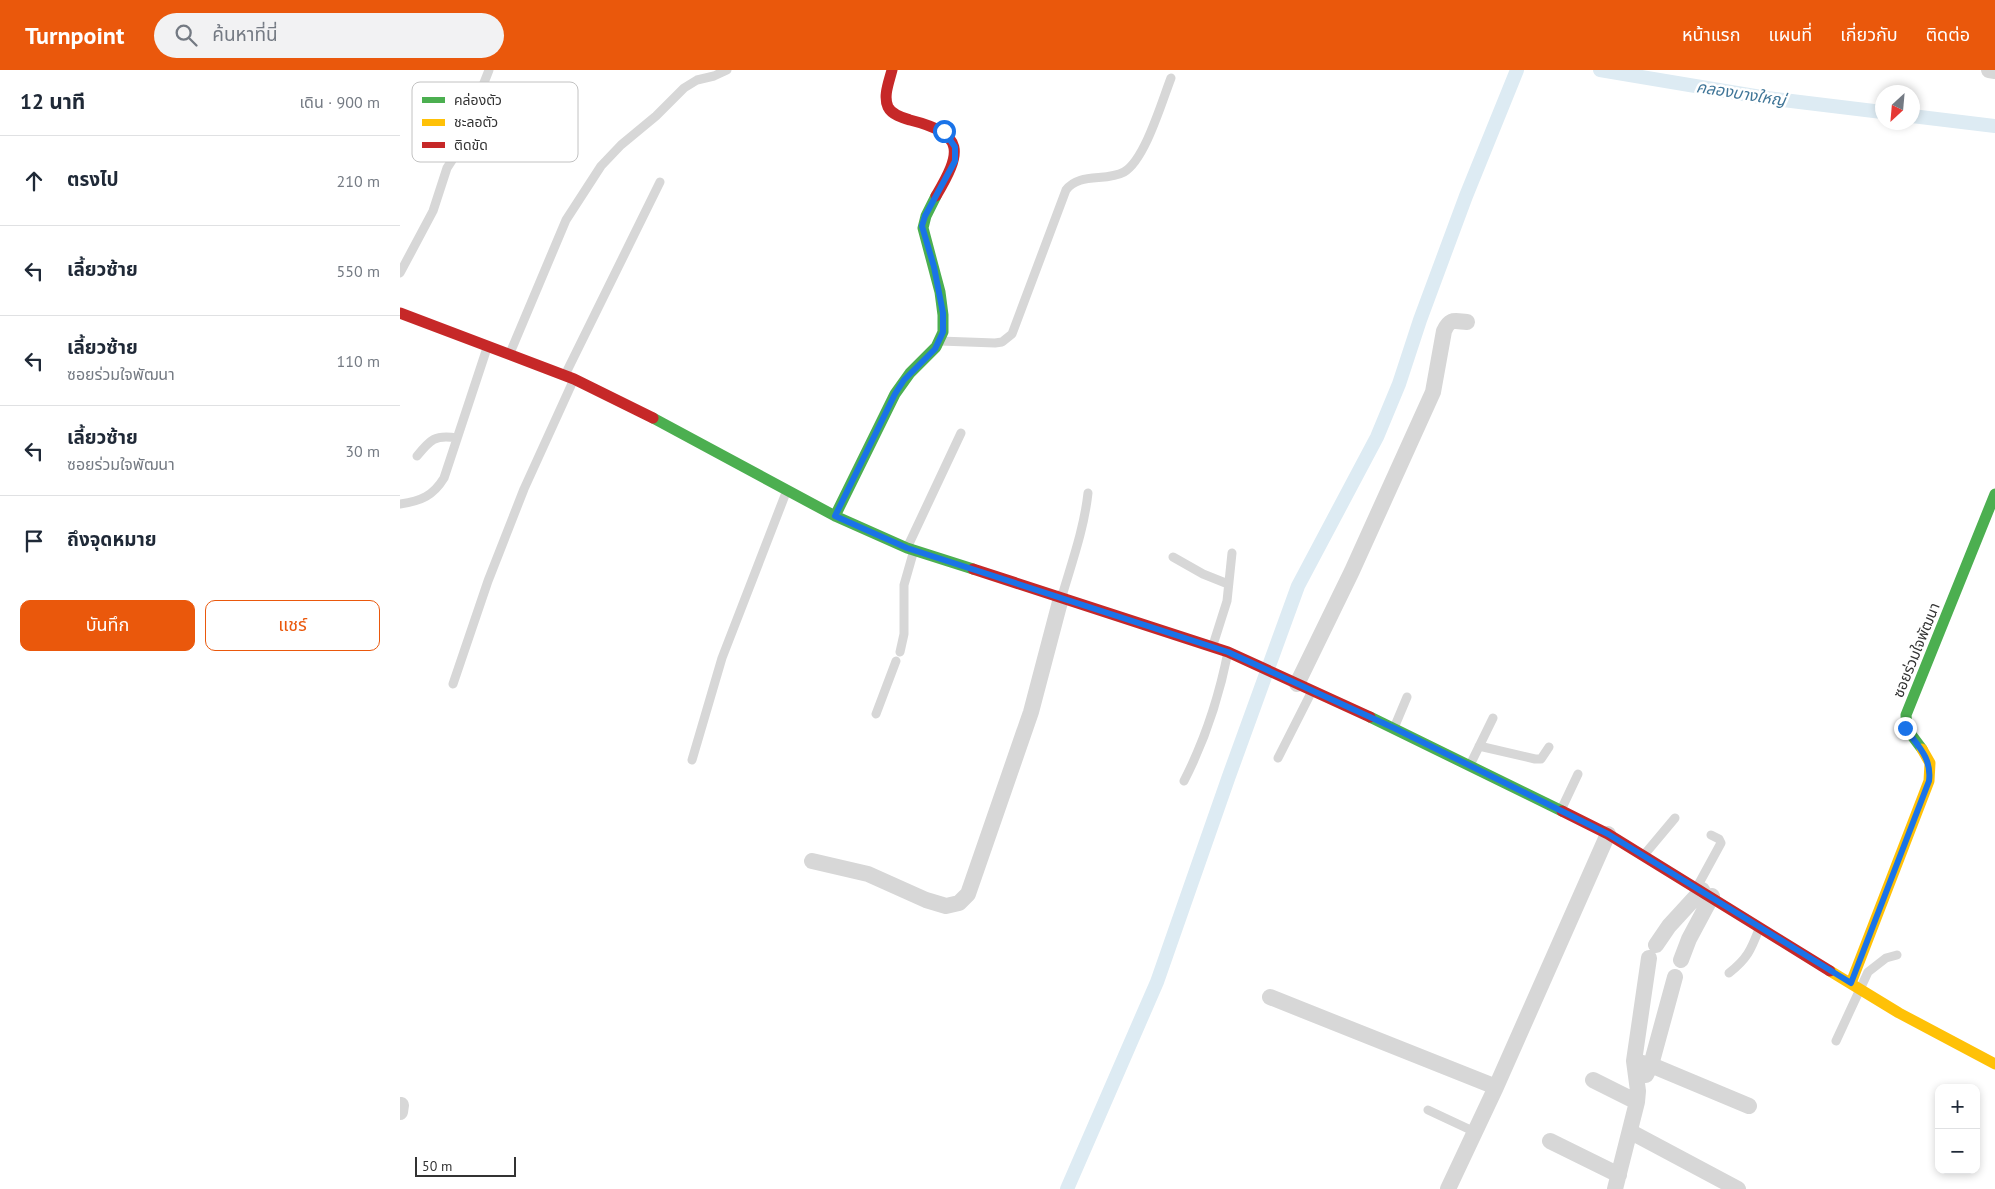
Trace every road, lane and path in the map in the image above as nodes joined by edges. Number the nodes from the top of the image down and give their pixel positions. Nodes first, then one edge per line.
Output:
1 (489, 70) edge
2 (727, 70) edge
3 (892, 70) edge
4 (1989, 70) edge
5 (1995, 71) edge
6 (1170, 78) dead end
7 (484, 82) edge
8 (451, 162) edge
9 (660, 182) dead end
10 (400, 273) edge
11 (400, 313) edge
12 (1467, 322) dead end
13 (940, 341) junction
14 (488, 346) junction
15 (510, 354) junction
16 (570, 377) junction
17 (961, 433) dead end
18 (457, 438) junction
19 (417, 456) dead end
20 (787, 490) junction
21 (1088, 493) dead end
22 (1995, 494) edge
23 (400, 504) edge
24 (835, 516) junction
25 (910, 549) junction
26 (1232, 553) dead end
27 (1173, 557) dead end
28 (1228, 584) junction
29 (1061, 598) junction
30 (1213, 647) junction
31 (900, 652) dead end
32 (1232, 654) junction
33 (896, 661) dead end
34 (453, 684) dead end
35 (1304, 687) junction
36 (1407, 697) dead end
37 (876, 714) dead end
38 (1492, 718) dead end
39 (1394, 728) junction
40 (1479, 746) junction
41 (1549, 747) dead end
42 (1278, 758) dead end
43 (692, 760) dead end
44 (1470, 765) junction
45 (1578, 774) dead end
46 (1184, 781) dead end
47 (1560, 810) junction
48 (1676, 818) dead end
49 (1608, 834) junction
50 (1710, 835) dead end
51 (1644, 855) junction
52 (812, 862) dead end
53 (1704, 891) junction
54 (1760, 926) junction
55 (1897, 954) dead end
56 (1682, 960) dead end
57 (1729, 974) dead end
58 (1675, 977) dead end
59 (1855, 986) junction
60 (1270, 997) dead end
61 (1836, 1041) dead end
62 (1634, 1061) junction
63 (1994, 1062) edge
64 (1651, 1065) junction
65 (1593, 1080) dead end
66 (1496, 1087) junction
67 (1638, 1097) junction
68 (1749, 1106) dead end
69 (1428, 1110) dead end
70 (1475, 1132) junction
71 (1631, 1132) junction
72 (1550, 1141) dead end
73 (1617, 1182) edge
74 (1448, 1189) edge
75 (1738, 1189) edge

1 - 7 lane
2 - 15 lane
3 - 13 street
4 - 5 street
6 - 13 lane
8 - 10 lane
9 - 16 lane
11 - 14 street
12 - 35 street
13 - 24 street
14 - 15 street
14 - 18 lane
15 - 16 street
16 - 20 street
16 - 34 lane
17 - 25 lane
18 - 19 lane
18 - 23 lane
20 - 24 street
20 - 43 lane
21 - 29 lane
22 - 59 street, ซอยร่วมใจพัฒนา
24 - 25 street
25 - 29 street
25 - 31 lane
26 - 28 lane
27 - 28 lane
28 - 30 lane
29 - 30 street
29 - 52 street
30 - 32 street
32 - 35 street
32 - 46 lane
33 - 37 lane
35 - 39 street
35 - 42 lane
36 - 39 lane
38 - 40 lane
39 - 44 street
40 - 41 lane
40 - 44 lane
44 - 47 street
45 - 47 lane
47 - 49 street
48 - 51 lane
49 - 51 street
49 - 66 street
50 - 53 lane
51 - 53 street
53 - 54 street
53 - 56 street
53 - 62 street
54 - 57 lane
54 - 59 street
55 - 59 lane
58 - 64 street
59 - 61 lane
59 - 63 street
60 - 66 street
62 - 64 street
62 - 67 street
64 - 67 street
64 - 68 street
65 - 67 street
66 - 70 street
67 - 71 street
69 - 70 lane
70 - 74 street
71 - 73 street
71 - 75 street
72 - 73 street

